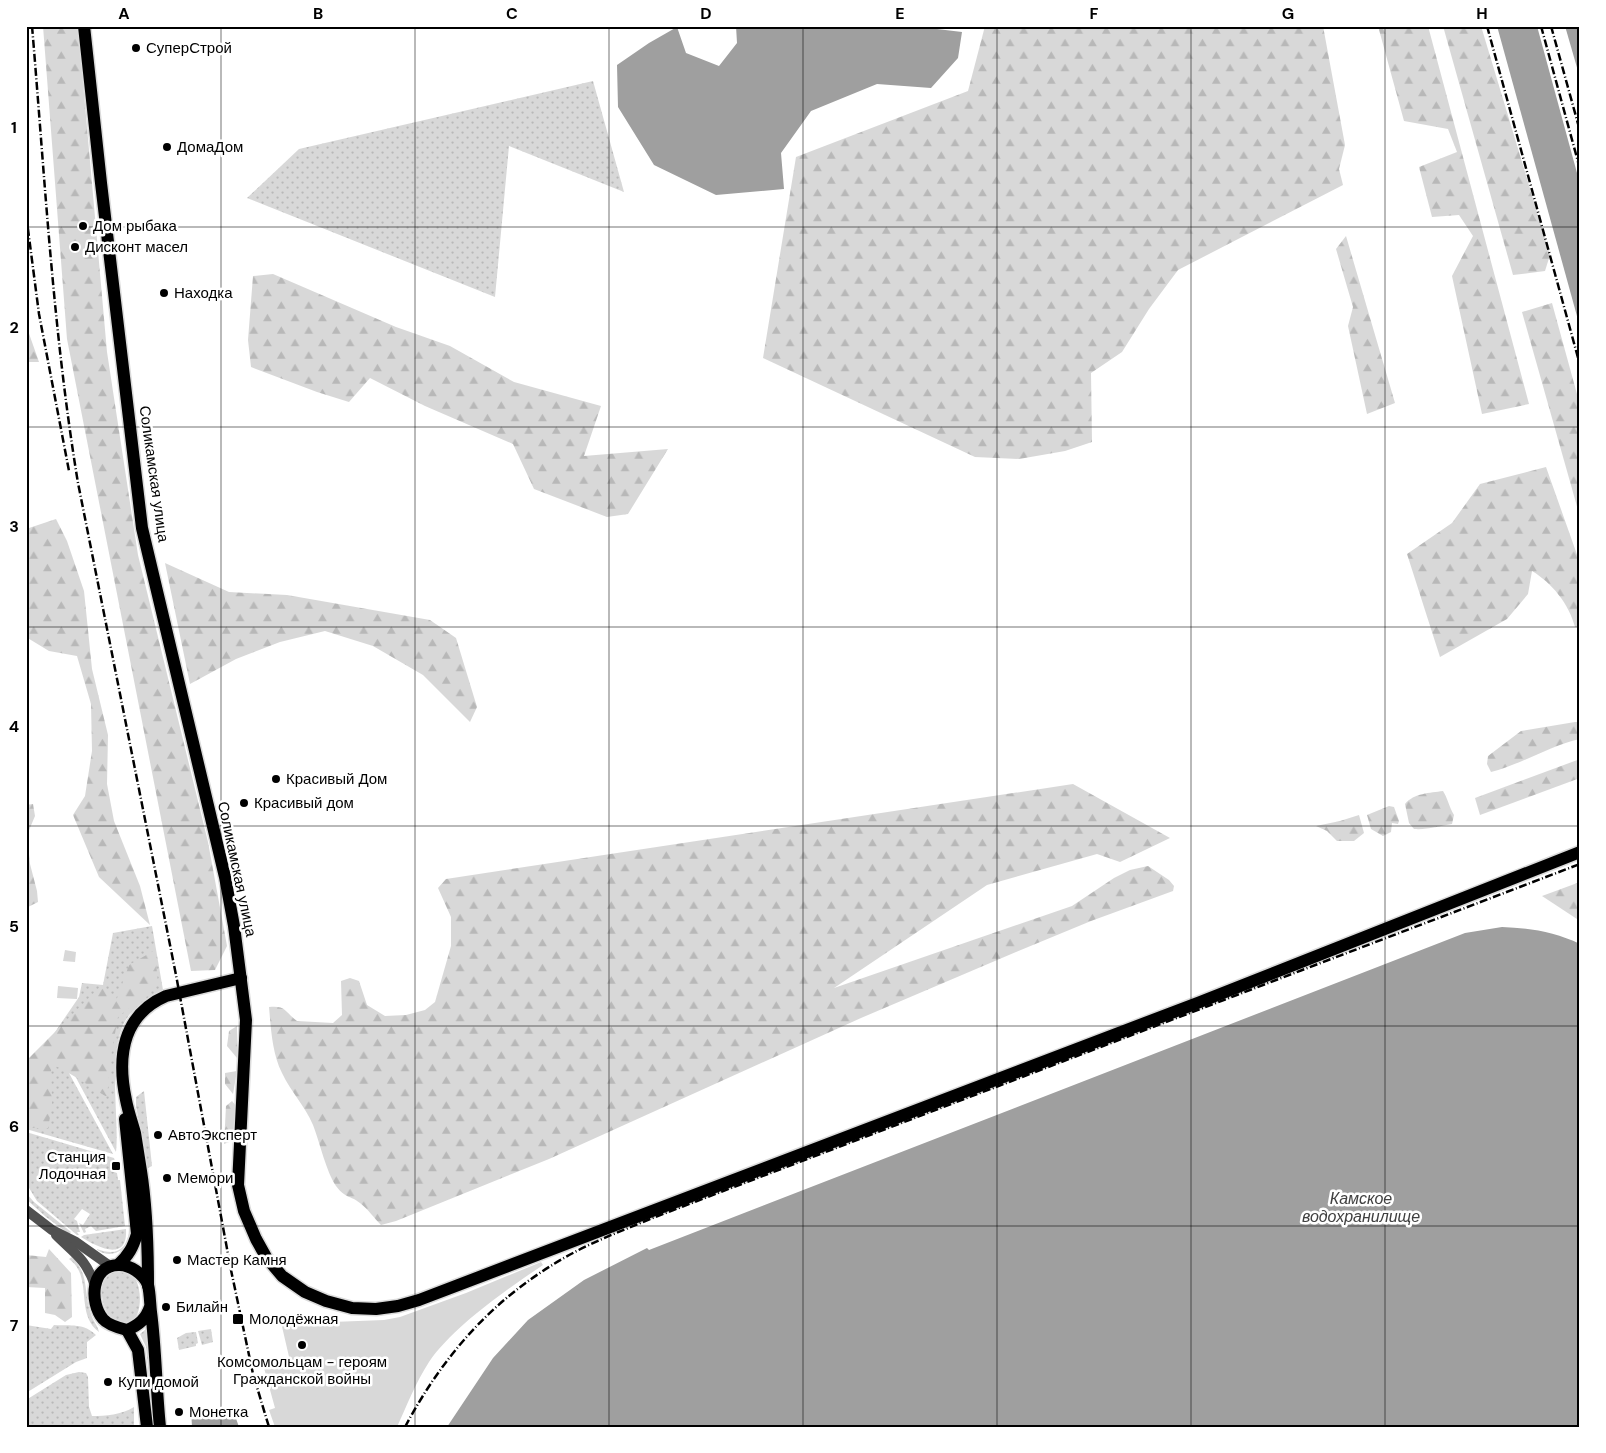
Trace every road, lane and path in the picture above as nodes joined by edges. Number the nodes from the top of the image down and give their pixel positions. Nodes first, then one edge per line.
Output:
1 (84, 26) edge
2 (1580, 852) edge
3 (241, 978) junction
4 (126, 1099) junction
5 (26, 1210) edge
6 (52, 1230) junction
7 (114, 1265) junction
8 (95, 1285) junction
9 (148, 1286) junction
10 (150, 1307) junction
11 (127, 1330) junction
12 (147, 1427) edge
13 (160, 1427) edge

1 - 3 main road, Соликамская улица
2 - 3 main road, Соликамская улица
3 - 4 main road
4 - 7 main road
4 - 9 main road
5 - 6 street
6 - 7 street
6 - 8 street
7 - 8 main road
7 - 9 main road
8 - 11 main road
9 - 10 main road
10 - 11 main road
10 - 13 main road
11 - 12 main road

